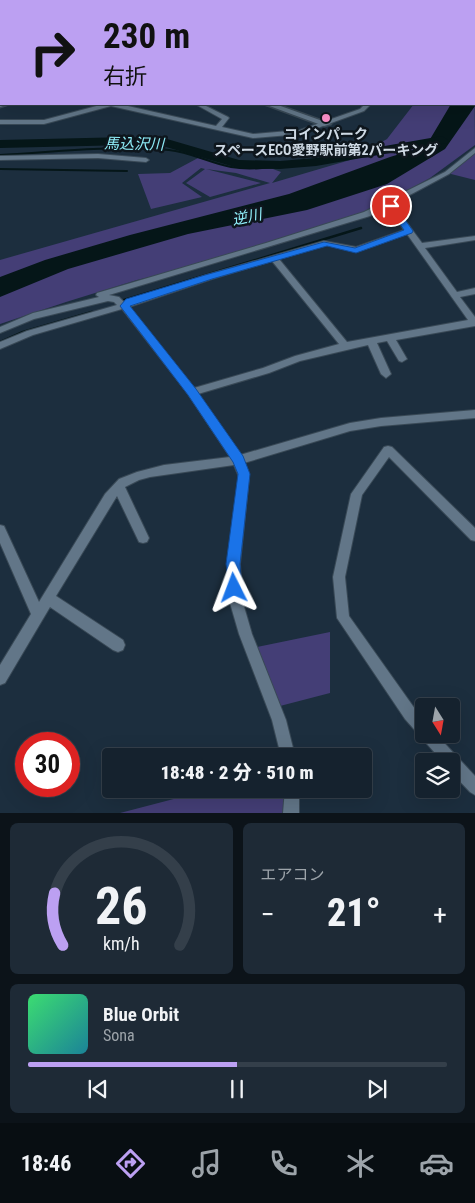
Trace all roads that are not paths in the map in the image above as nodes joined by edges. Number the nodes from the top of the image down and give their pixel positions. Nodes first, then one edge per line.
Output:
1 (107, 105) edge
2 (115, 105) edge
3 (200, 105) edge
4 (271, 105) edge
5 (367, 105) edge
6 (0, 122) edge
7 (326, 124) junction
8 (218, 128) junction
9 (475, 150) edge
10 (0, 158) edge
11 (146, 160) dead end
12 (389, 204) junction
13 (409, 231) junction
14 (475, 238) edge
15 (420, 246) junction
16 (274, 259) junction
17 (475, 291) edge
18 (455, 295) junction
19 (124, 306) junction
20 (31, 317) junction
21 (475, 322) edge
22 (0, 330) edge
23 (390, 338) junction
24 (371, 341) junction
25 (0, 346) edge
26 (345, 346) junction
27 (402, 360) dead end
28 (386, 374) dead end
29 (192, 392) junction
30 (475, 414) edge
31 (238, 460) junction
32 (118, 487) junction
33 (0, 530) edge
34 (475, 536) edge
35 (143, 538) dead end
36 (48, 598) junction
37 (38, 614) junction
38 (118, 645) dead end
39 (0, 678) edge
40 (415, 720) edge
41 (435, 743) edge
42 (286, 748) edge
43 (475, 787) edge
44 (292, 798) edge
45 (291, 813) edge

1 - 6 street
2 - 8 street
3 - 8 street
4 - 7 street
5 - 7 street
7 - 8 street
9 - 12 street
10 - 11 street
12 - 13 street
12 - 20 street
13 - 15 street
13 - 16 street
14 - 15 street
15 - 18 street
16 - 19 street
16 - 26 street
17 - 18 street
18 - 21 street
19 - 20 street
19 - 25 street
19 - 29 street
20 - 22 street
21 - 23 street
23 - 24 street
23 - 27 street
24 - 26 street
24 - 28 street
26 - 29 street
29 - 31 street
30 - 31 street
31 - 32 street
31 - 42 street
32 - 35 street
32 - 36 street
33 - 37 street
34 - 40 street
36 - 37 street
36 - 38 street
37 - 39 street
41 - 43 street
44 - 45 street

